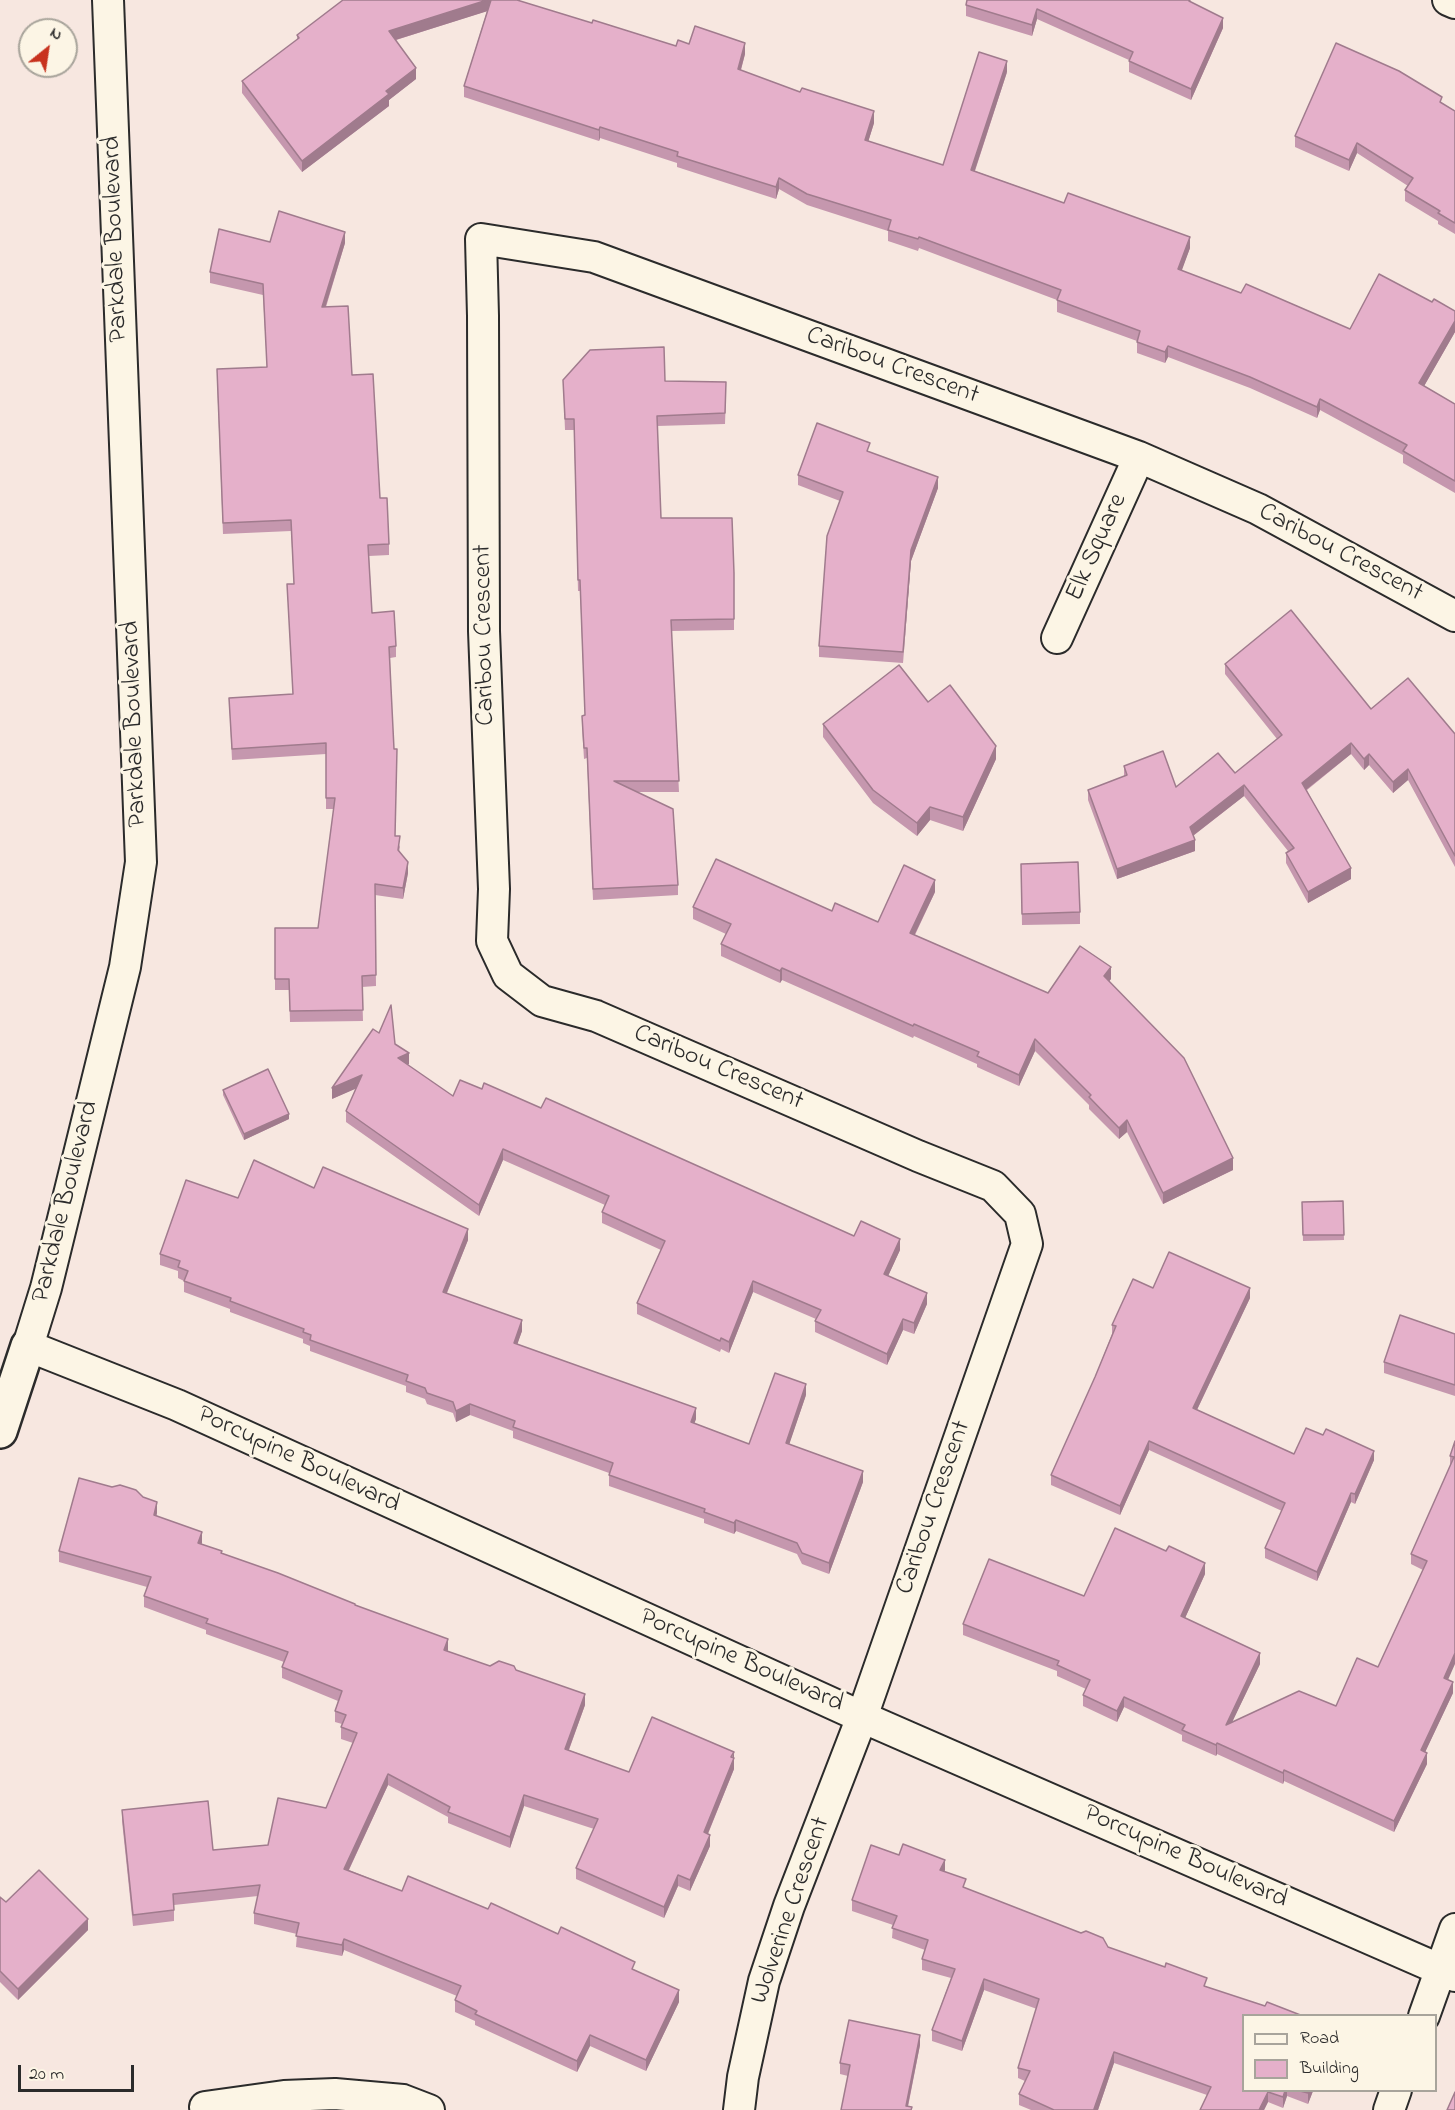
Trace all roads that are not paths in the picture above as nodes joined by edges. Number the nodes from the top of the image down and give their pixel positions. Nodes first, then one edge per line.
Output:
1 (108, 0) edge
2 (1448, 0) edge
3 (1455, 3) edge
4 (1139, 457) junction
5 (1455, 616) edge
6 (1057, 638) dead end
7 (28, 1346) junction
8 (0, 1431) edge
9 (862, 1717) junction
10 (1455, 1929) edge
11 (1447, 1973) edge
12 (1425, 2014) edge
13 (1396, 2092) edge
14 (206, 2107) dead end
15 (429, 2110) edge
16 (739, 2110) edge
17 (1389, 2110) edge

1 - 7 street, Parkdale Boulevard
2 - 3 street
4 - 5 street, Caribou Crescent
4 - 6 street, Elk Square
4 - 9 street, Caribou Crescent
7 - 8 street, Parkdale Boulevard
7 - 9 street, Porcupine Boulevard
9 - 11 street, Porcupine Boulevard
9 - 16 street, Wolverine Crescent
10 - 11 street
11 - 12 street
13 - 17 street
14 - 15 street

